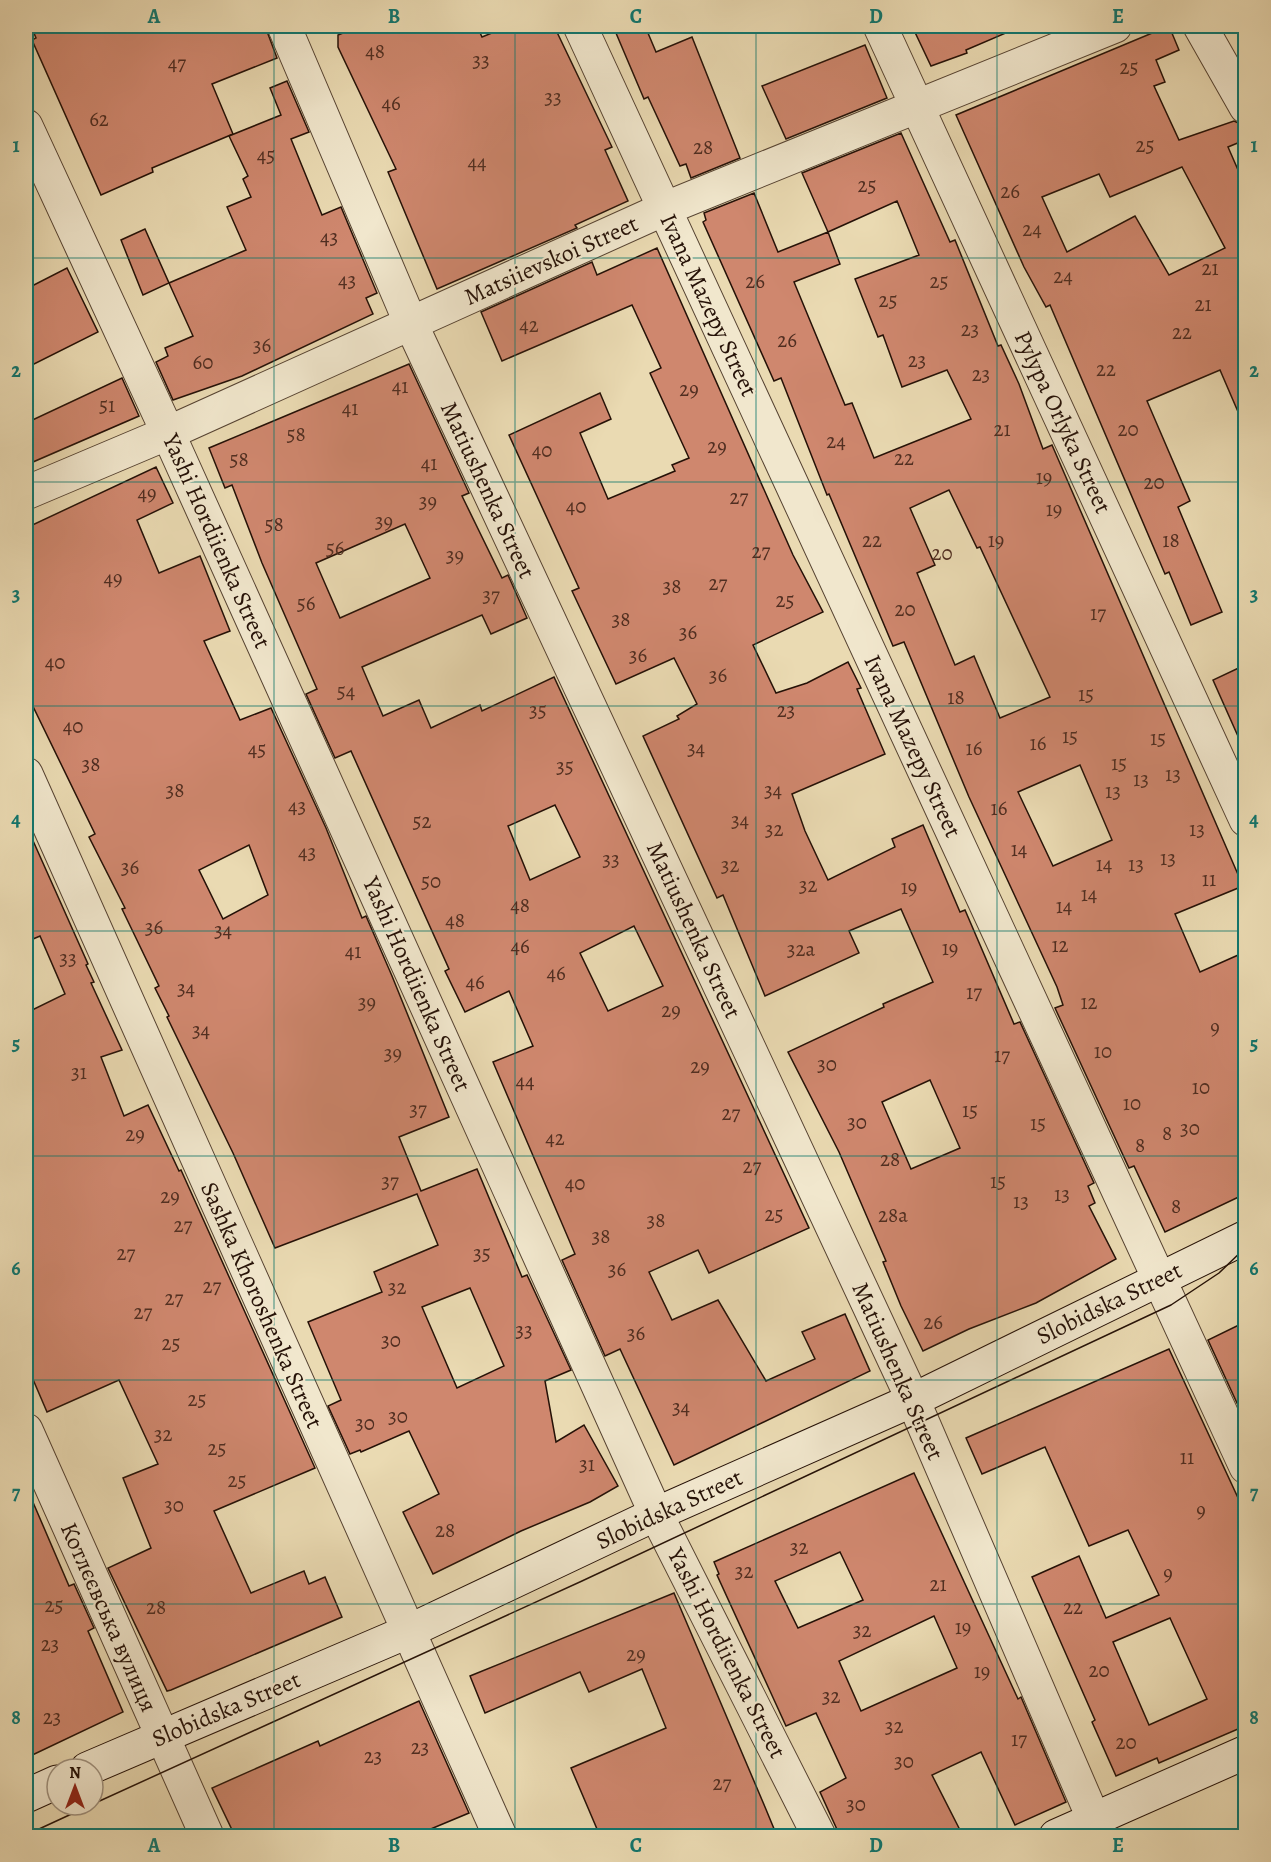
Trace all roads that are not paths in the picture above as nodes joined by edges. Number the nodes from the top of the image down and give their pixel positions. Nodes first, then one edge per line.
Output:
1 (284, 26) edge
2 (580, 26) edge
3 (880, 26) edge
4 (1115, 26) edge
5 (1200, 26) edge
6 (918, 106) junction
7 (1245, 107) edge
8 (26, 126) edge
9 (664, 208) junction
10 (411, 324) junction
11 (168, 433) junction
12 (26, 493) edge
13 (26, 774) edge
14 (1245, 820) edge
15 (1245, 1237) edge
16 (1158, 1278) junction
17 (913, 1400) junction
18 (26, 1430) edge
19 (1245, 1467) edge
20 (656, 1514) junction
21 (407, 1632) junction
22 (163, 1736) junction
23 (1245, 1752) edge
24 (105, 1761) edge
25 (45, 1787) edge
26 (26, 1796) edge
27 (1097, 1828) edge
28 (207, 1836) edge
29 (500, 1836) edge
30 (819, 1836) edge
31 (1056, 1836) edge

1 - 10 street, Matiushenka Street
2 - 9 street, Ivana Mazepy Street
3 - 6 street, Pylypa Orlyka Street
4 - 6 street, Matsiievskoi Street
5 - 7 street
6 - 9 street, Matsiievskoi Street
6 - 14 street, Pylypa Orlyka Street
8 - 11 street, Yashi Hordiienka Street
9 - 10 street, Matsiievskoi Street
9 - 16 street, Ivana Mazepy Street
10 - 11 street, Matsiievskoi Street
10 - 17 street, Matiushenka Street
11 - 12 street, Matsiievskoi Street
11 - 20 street, Yashi Hordiienka Street
13 - 21 street, Sashka Khoroshenka Street
15 - 16 street, Slobidska Street
16 - 17 street, Slobidska Street
16 - 19 street, Ivana Mazepy Street
17 - 20 street, Slobidska Street
17 - 27 street, Matiushenka Street
18 - 22 street, Котлєєвська вулиця
20 - 21 street, Slobidska Street
20 - 30 street, Yashi Hordiienka Street
21 - 22 street, Slobidska Street
21 - 29 street, Sashka Khoroshenka Street
22 - 24 street, Slobidska Street
22 - 28 street, Котлєєвська вулиця
23 - 27 street
25 - 26 street
27 - 31 street

